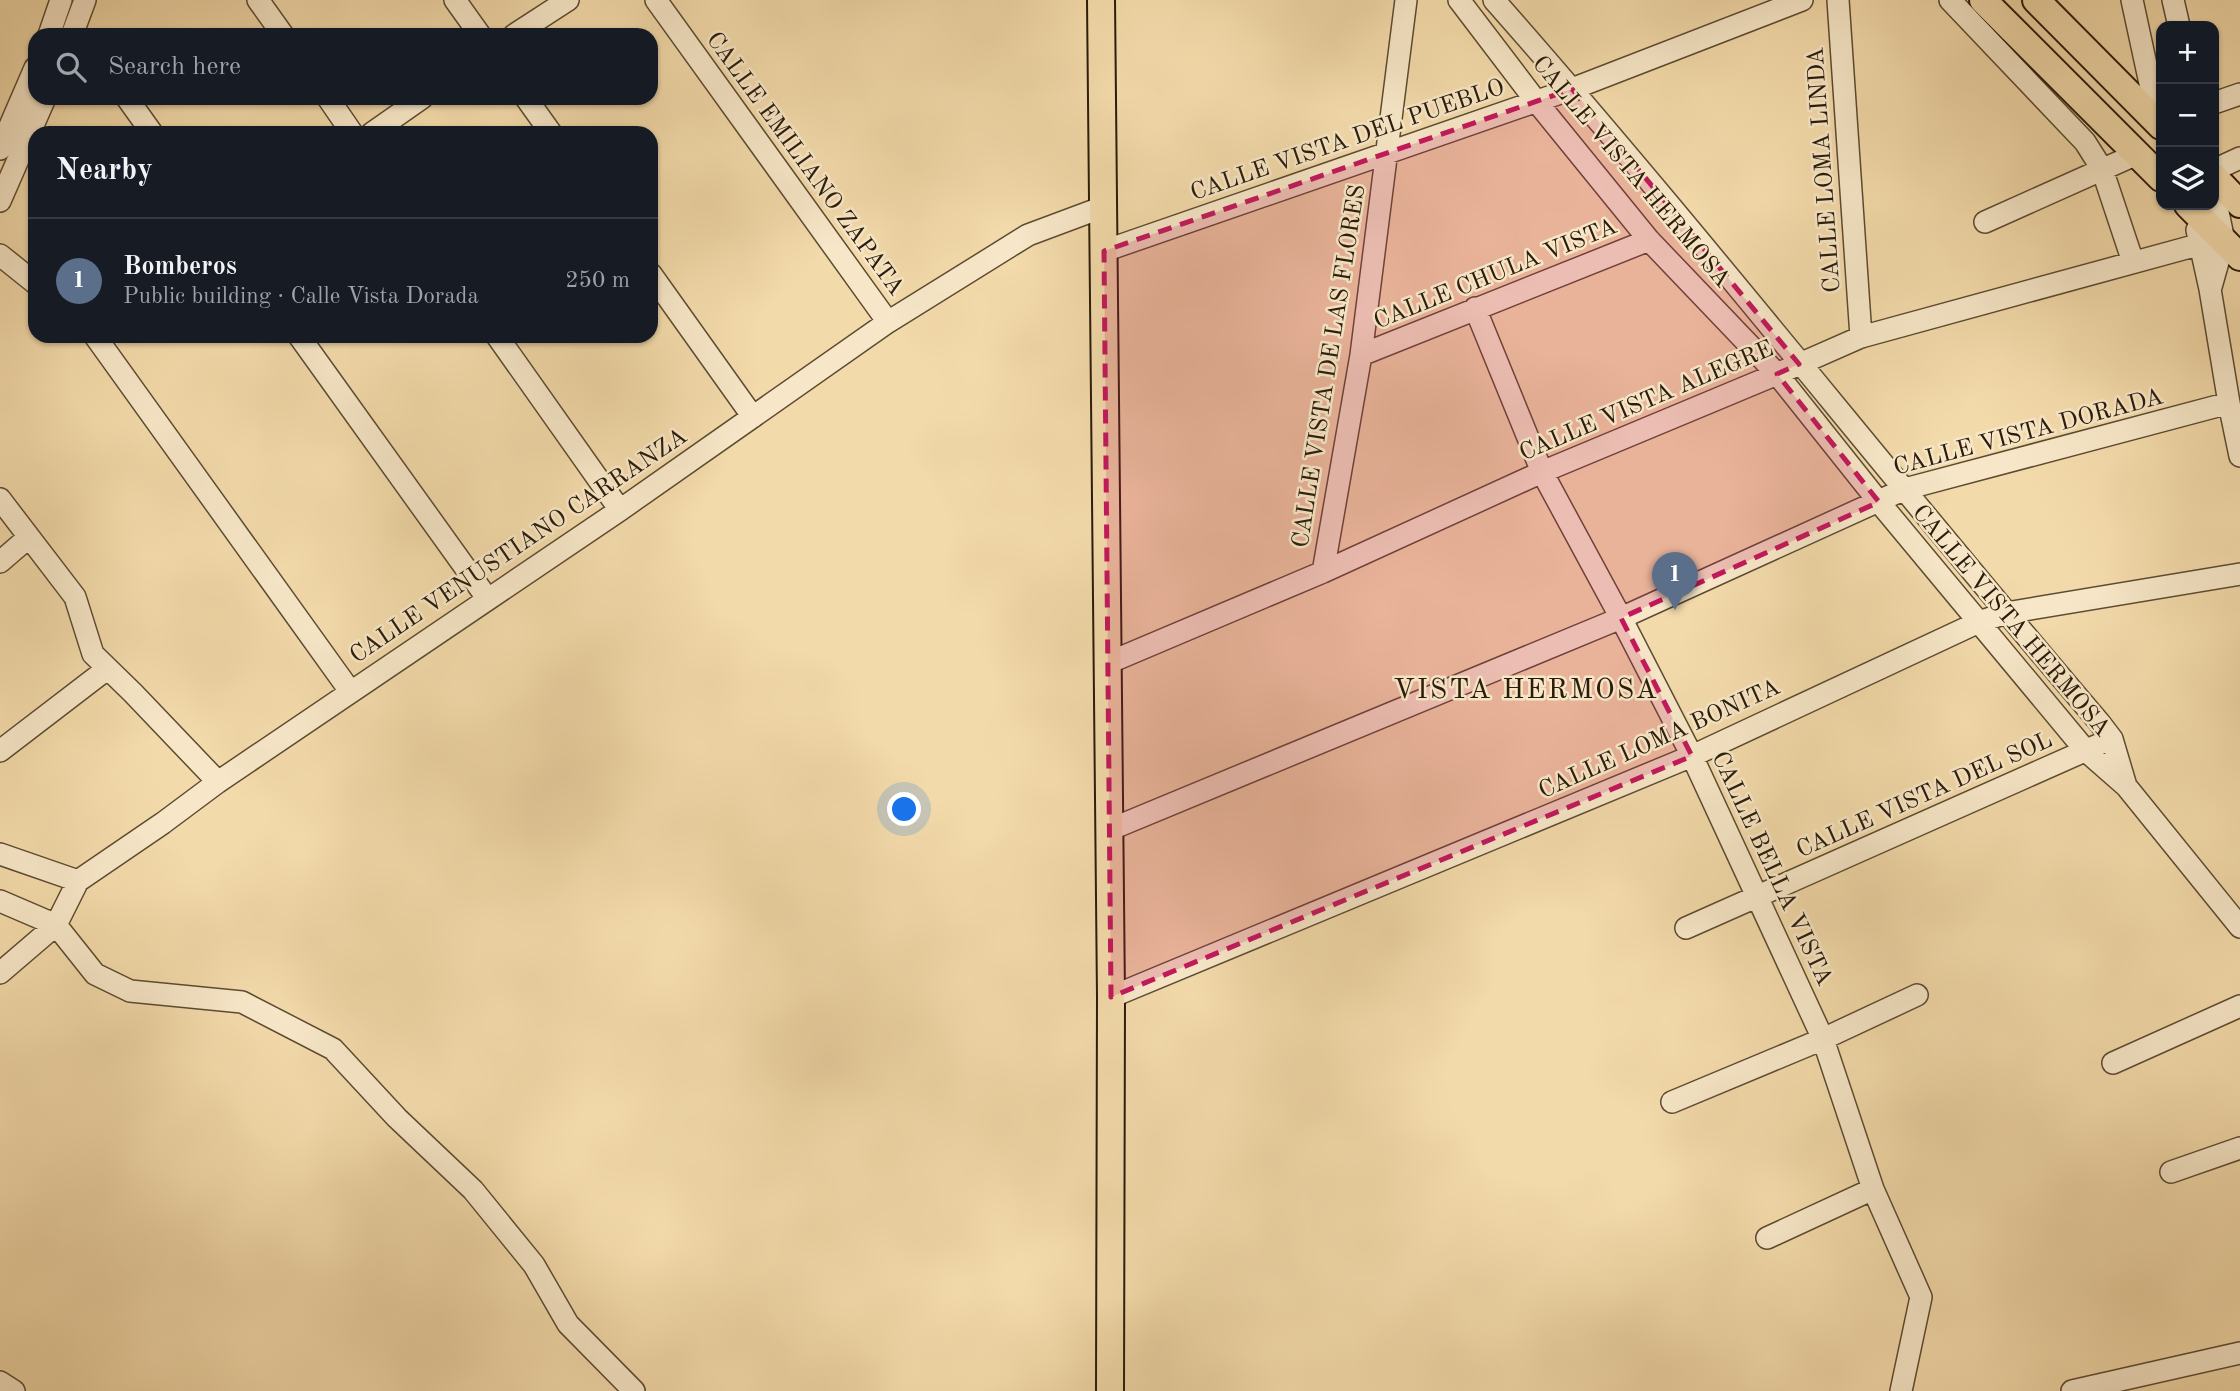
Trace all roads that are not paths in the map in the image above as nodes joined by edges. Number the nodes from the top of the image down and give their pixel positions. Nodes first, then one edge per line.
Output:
1 (61, 0) edge
2 (85, 0) edge
3 (258, 0) edge
4 (455, 0) edge
5 (568, 0) edge
6 (656, 0) edge
7 (1101, 0) edge
8 (1406, 0) edge
9 (1459, 0) edge
10 (1494, 0) edge
11 (1802, 0) edge
12 (1838, 0) edge
13 (1950, 0) edge
14 (1983, 0) edge
15 (2036, 0) edge
16 (2132, 0) edge
17 (2173, 0) edge
18 (2178, 21) edge
19 (51, 28) edge
20 (77, 28) edge
21 (278, 28) edge
22 (476, 28) edge
23 (525, 28) edge
24 (28, 84) edge
25 (1572, 89) junction
26 (2240, 94) edge
27 (1535, 101) junction
28 (2219, 101) edge
29 (41, 105) edge
30 (132, 105) edge
31 (333, 105) edge
32 (412, 105) edge
33 (531, 105) edge
34 (2156, 107) edge
35 (2156, 121) edge
36 (32, 126) edge
37 (147, 126) edge
38 (347, 126) edge
39 (382, 126) edge
40 (546, 126) edge
41 (28, 135) edge
42 (0, 149) edge
43 (2137, 154) junction
44 (1386, 155) junction
45 (2240, 158) edge
46 (2219, 168) edge
47 (2102, 169) junction
48 (2156, 173) edge
49 (2219, 182) edge
50 (0, 201) edge
51 (2240, 204) edge
52 (1103, 207) junction
53 (2193, 210) edge
54 (2217, 210) edge
55 (1985, 222) dead end
56 (1649, 240) junction
57 (2222, 247) edge
58 (1104, 251) junction
59 (0, 255) edge
60 (2133, 262) junction
61 (28, 277) edge
62 (658, 284) edge
63 (1475, 308) junction
64 (888, 322) junction
65 (1861, 337) junction
66 (100, 343) edge
67 (304, 343) edge
68 (502, 343) edge
69 (1361, 355) junction
70 (1799, 364) junction
71 (1777, 374) junction
72 (2229, 403) junction
73 (753, 417) junction
74 (2240, 456) edge
75 (1542, 472) junction
76 (1905, 489) junction
77 (0, 499) edge
78 (1879, 502) junction
79 (620, 510) junction
80 (29, 537) junction
81 (0, 562) edge
82 (1322, 572) junction
83 (2240, 574) edge
84 (487, 598) junction
85 (2006, 613) junction
86 (1621, 618) junction
87 (1979, 622) junction
88 (1108, 663) junction
89 (107, 669) junction
90 (350, 691) junction
91 (2112, 739) junction
92 (0, 751) edge
93 (2086, 751) junction
94 (1692, 755) junction
95 (218, 782) junction
96 (2126, 786) junction
97 (1109, 830) junction
98 (0, 854) edge
99 (78, 881) junction
100 (1756, 897) junction
101 (0, 901) edge
102 (56, 925) junction
103 (2240, 927) edge
104 (1686, 928) dead end
105 (0, 973) edge
106 (1917, 995) dead end
107 (1111, 997) junction
108 (2240, 1006) edge
109 (1823, 1039) junction
110 (2113, 1063) dead end
111 (1672, 1102) dead end
112 (2240, 1148) edge
113 (2171, 1172) dead end
114 (1873, 1189) junction
115 (1767, 1238) dead end
116 (2240, 1353) edge
117 (0, 1382) edge
118 (14, 1391) edge
119 (634, 1391) edge
120 (1110, 1391) edge
121 (1901, 1391) edge
122 (2073, 1391) edge

1 - 19 street
2 - 20 street
3 - 21 street
4 - 22 street
5 - 23 street
6 - 64 street, CALLE EMILIANO ZAPATA
7 - 52 main road
8 - 44 street, CALLE VISTA DE LAS FLORES
9 - 27 street, CALLE VISTA HERMOSA
10 - 25 street, CALLE VISTA HERMOSA
11 - 25 street, CALLE VISTA DEL PUEBLO
12 - 65 street, CALLE LOMA LINDA
13 - 47 street
14 - 43 main road
15 - 35 main road
16 - 34 street
17 - 18 street
24 - 42 street
25 - 27 street, CALLE VISTA DEL PUEBLO
25 - 70 street, CALLE VISTA HERMOSA
26 - 28 street
27 - 44 street, CALLE VISTA DEL PUEBLO
27 - 56 street, CALLE VISTA HERMOSA
29 - 36 street
30 - 37 street
31 - 38 street
32 - 39 street
33 - 40 street
41 - 50 street
43 - 47 street
43 - 48 main road
44 - 58 street, CALLE VISTA DEL PUEBLO
44 - 69 street, CALLE VISTA DE LAS FLORES
45 - 46 street
47 - 55 street
47 - 60 street
49 - 51 main road
52 - 58 main road
52 - 64 street, CALLE VENUSTIANO CARRANZA
53 - 57 main road
54 - 57 street
56 - 63 street, CALLE CHULA VISTA
56 - 71 street, CALLE VISTA HERMOSA
57 - 60 street, CALLE VISTA ALEGRE
57 - 72 street
58 - 88 main road
59 - 61 street
60 - 65 street, CALLE VISTA ALEGRE
62 - 73 street
63 - 69 street, CALLE CHULA VISTA
63 - 75 street, CALLE BELLA VISTA
64 - 73 street, CALLE VENUSTIANO CARRANZA
65 - 70 street, CALLE VISTA ALEGRE
66 - 90 street
67 - 84 street
68 - 79 street
69 - 82 street, CALLE VISTA DE LAS FLORES
70 - 71 street, CALLE VISTA ALEGRE
70 - 76 street, CALLE VISTA HERMOSA
71 - 75 street, CALLE VISTA ALEGRE
71 - 78 street, CALLE VISTA HERMOSA
72 - 74 street
72 - 76 street, CALLE VISTA DORADA
73 - 79 street, CALLE VENUSTIANO CARRANZA
75 - 82 street, CALLE VISTA ALEGRE
75 - 86 street, CALLE BELLA VISTA
76 - 78 street, CALLE VISTA DORADA
76 - 85 street, CALLE VISTA HERMOSA
77 - 80 street
78 - 86 street, CALLE VISTA DORADA
78 - 87 street, CALLE VISTA HERMOSA
79 - 84 street, CALLE VENUSTIANO CARRANZA
80 - 81 street
80 - 89 street
82 - 88 street, CALLE VISTA ALEGRE
83 - 85 street, CALLE LOMA BONITA
84 - 90 street, CALLE VENUSTIANO CARRANZA
85 - 87 street, CALLE LOMA BONITA
85 - 91 street, CALLE VISTA HERMOSA
86 - 94 street, CALLE BELLA VISTA
86 - 97 street, CALLE VISTA DORADA
87 - 93 street, CALLE VISTA HERMOSA
87 - 94 street, CALLE LOMA BONITA
88 - 97 main road
89 - 92 street
89 - 95 street
90 - 95 street, CALLE VENUSTIANO CARRANZA
91 - 93 street, CALLE VISTA DEL SOL
91 - 96 street, CALLE VISTA HERMOSA
93 - 96 street, CALLE VISTA HERMOSA
93 - 100 street, CALLE VISTA DEL SOL
94 - 100 street, CALLE BELLA VISTA
94 - 107 street, CALLE LOMA BONITA
95 - 99 street, CALLE VENUSTIANO CARRANZA
96 - 103 street, CALLE VISTA HERMOSA
97 - 107 main road
98 - 99 street
99 - 102 street, CALLE VENUSTIANO CARRANZA
100 - 104 street, CALLE VISTA DEL SOL
100 - 109 street, CALLE BELLA VISTA
101 - 102 street
102 - 105 street, CALLE VENUSTIANO CARRANZA
102 - 119 street
106 - 109 street
107 - 120 main road
108 - 110 street
109 - 111 street
109 - 114 street, CALLE BELLA VISTA
112 - 113 street
114 - 115 street
114 - 121 street, CALLE BELLA VISTA
116 - 122 street
117 - 118 street

